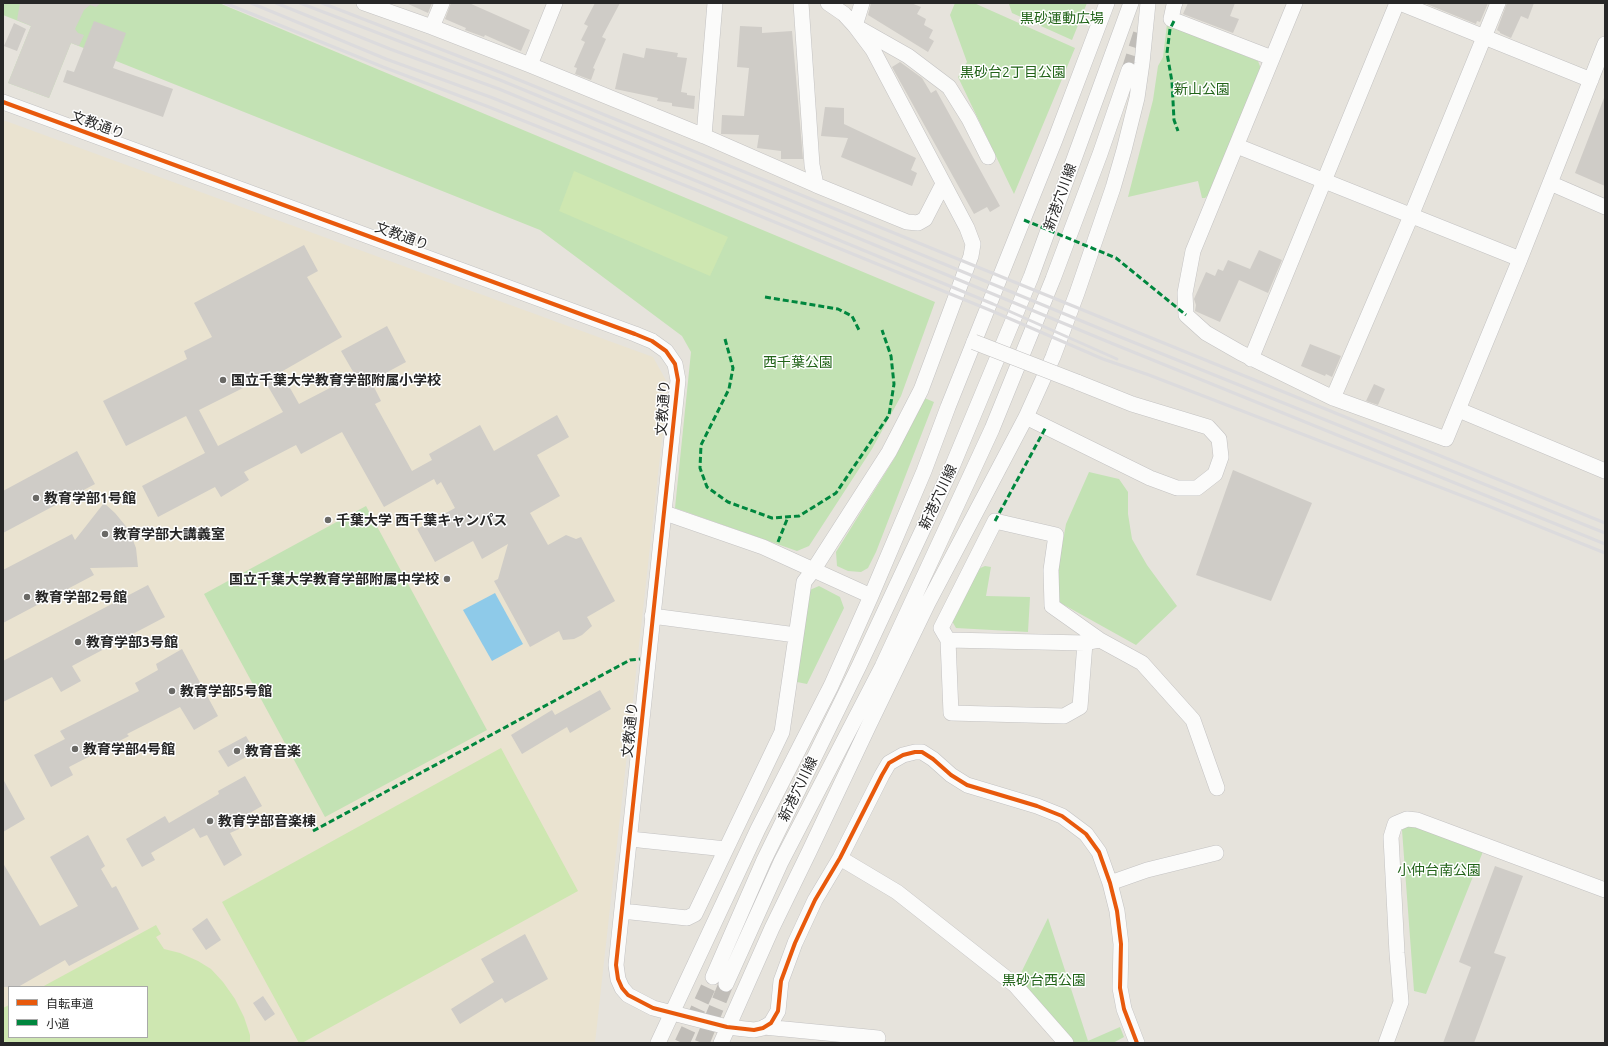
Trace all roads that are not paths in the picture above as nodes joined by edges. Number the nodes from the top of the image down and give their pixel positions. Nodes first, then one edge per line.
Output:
1 (364, 3) edge
2 (442, 3) edge
3 (555, 3) edge
4 (715, 3) edge
5 (801, 3) edge
6 (828, 3) edge
7 (862, 3) edge
8 (1107, 3) edge
9 (1131, 3) edge
10 (1148, 3) edge
11 (1175, 3) edge
12 (1295, 3) edge
13 (1397, 3) edge
14 (1400, 3) edge
15 (1498, 3) edge
16 (855, 26) junction
17 (432, 27) junction
18 (1484, 36) junction
19 (1605, 44) edge
20 (1272, 58) junction
21 (530, 66) junction
22 (1129, 70) tunnel mouth
23 (1591, 80) junction
24 (3, 102) edge
25 (704, 136) junction
26 (1237, 146) junction
27 (988, 157) dead end
28 (1324, 180) junction
29 (1550, 183) junction
30 (943, 184) junction
31 (816, 185) junction
32 (1605, 207) edge
33 (1411, 216) junction
34 (1520, 259) junction
35 (974, 342) junction
36 (1251, 359) junction
37 (1333, 398) junction
38 (1459, 410) junction
39 (1026, 417) junction
40 (1605, 471) edge
41 (665, 513) junction
42 (814, 569) junction
43 (871, 596) junction
44 (652, 616) junction
45 (796, 635) junction
46 (948, 640) junction
47 (1100, 640) junction
48 (1085, 643) junction
49 (1218, 788) dead end
50 (630, 839) junction
51 (726, 849) junction
52 (1216, 853) dead end
53 (840, 858) junction
54 (1110, 883) junction
55 (1605, 890) edge
56 (622, 911) junction
57 (671, 1012) junction
58 (727, 1027) junction
59 (764, 1027) junction
60 (878, 1038) dead end
61 (658, 1043) edge
62 (721, 1043) edge
63 (1066, 1043) edge
64 (1137, 1043) edge
65 (1386, 1043) edge

1 - 17 street
2 - 17 street
3 - 21 street
4 - 25 street
5 - 31 street
6 - 16 street
7 - 16 street
8 - 35 street
9 - 22 street, 新港穴川線
10 - 39 street
11 - 20 street
12 - 20 street
13 - 28 street
14 - 18 street
15 - 18 street
16 - 27 street
16 - 30 street
17 - 21 street
18 - 23 street
18 - 33 street
19 - 23 street
20 - 26 street
21 - 25 street
23 - 29 street
24 - 41 street, 文教通り
25 - 31 street
26 - 28 street
26 - 36 street
28 - 33 street
28 - 36 street
29 - 32 street
29 - 34 street
30 - 31 street
30 - 42 street
33 - 34 street
33 - 37 street
34 - 38 street
35 - 39 street, bridge
35 - 43 street
36 - 37 street
37 - 38 street
38 - 40 street
39 - 58 street
41 - 42 street
41 - 44 street, 文教通り
42 - 43 street
42 - 45 street
43 - 57 street
44 - 45 street
44 - 50 street, 文教通り
45 - 51 street
46 - 47 street
46 - 48 street
46 - 48 street
47 - 48 street
47 - 49 street
50 - 51 street
50 - 56 street, 文教通り
51 - 56 street
52 - 54 street
53 - 54 street
53 - 59 street
53 - 63 street
54 - 64 street
55 - 65 street
56 - 57 street, 文教通り
57 - 58 street, 文教通り
57 - 61 street
58 - 59 street, 文教通り
58 - 62 street
59 - 60 street, 文教通り

